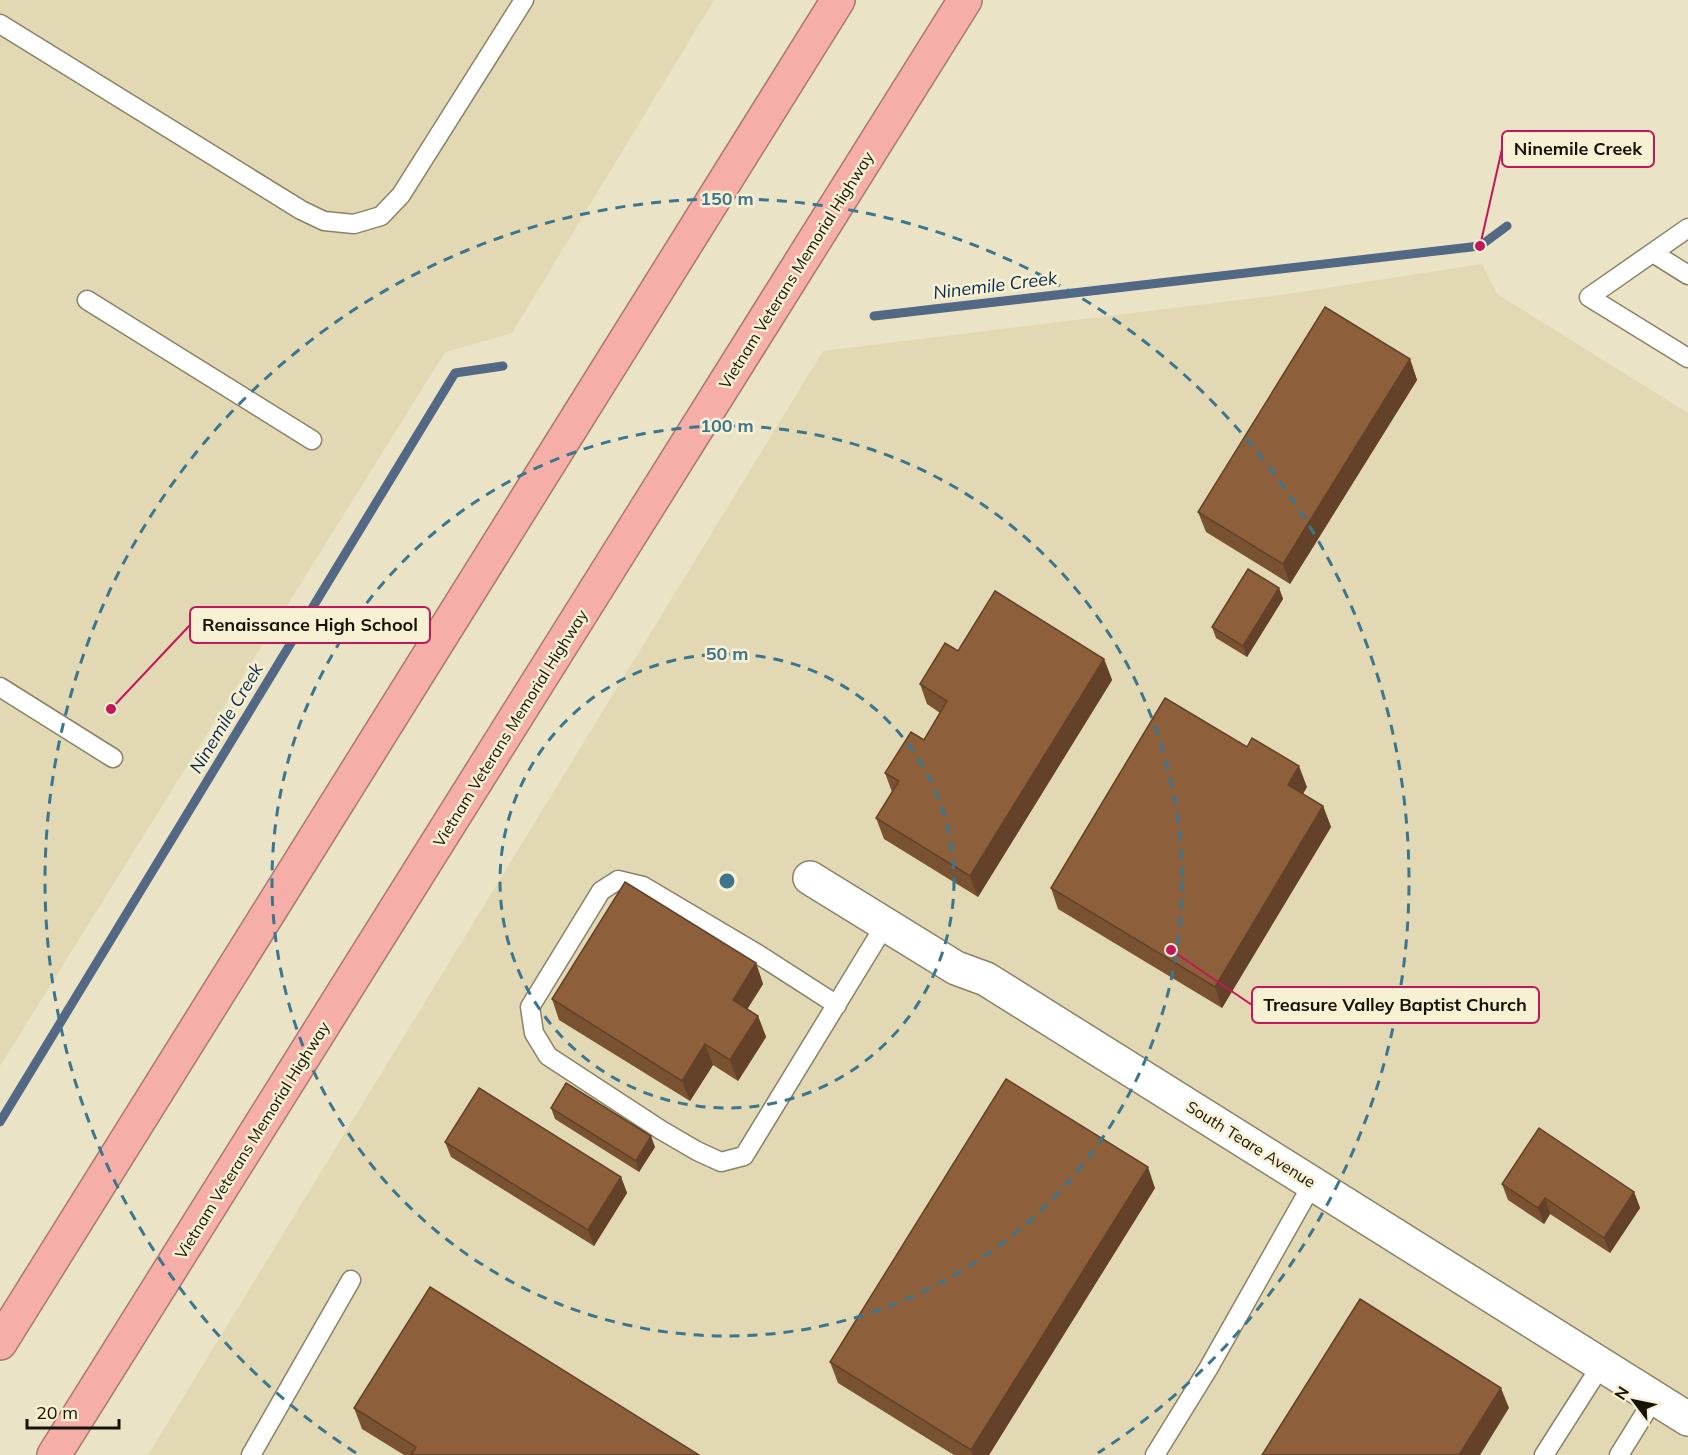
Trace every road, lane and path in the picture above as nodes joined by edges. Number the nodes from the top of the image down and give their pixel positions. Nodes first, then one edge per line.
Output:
1 (524, 0) edge
2 (838, 0) edge
3 (965, 0) edge
4 (0, 24) edge
5 (1688, 228) edge
6 (1653, 253) junction
7 (1688, 275) edge
8 (87, 300) dead end
9 (1688, 358) edge
10 (312, 440) dead end
11 (0, 687) edge
12 (113, 758) dead end
13 (810, 878) dead end
14 (885, 925) junction
15 (837, 1005) junction
16 (1313, 1183) junction
17 (351, 1280) dead end
18 (0, 1342) edge
19 (1602, 1365) junction
20 (1654, 1397) junction
21 (1688, 1419) edge
22 (54, 1455) edge
23 (250, 1455) edge
24 (1155, 1455) edge
25 (1544, 1455) edge
26 (1619, 1455) edge

1 - 4 lane
2 - 18 highway
3 - 22 highway, Vietnam Veterans Memorial Highway
5 - 6 lane
6 - 7 lane
6 - 9 lane
8 - 10 lane
11 - 12 lane
13 - 14 street, South Teare Avenue
14 - 15 lane
14 - 16 street, South Teare Avenue
15 - 15 lane
16 - 19 street, South Teare Avenue
16 - 24 lane
17 - 23 lane
19 - 20 street, South Teare Avenue
19 - 25 lane
20 - 21 street, South Teare Avenue
20 - 26 lane

